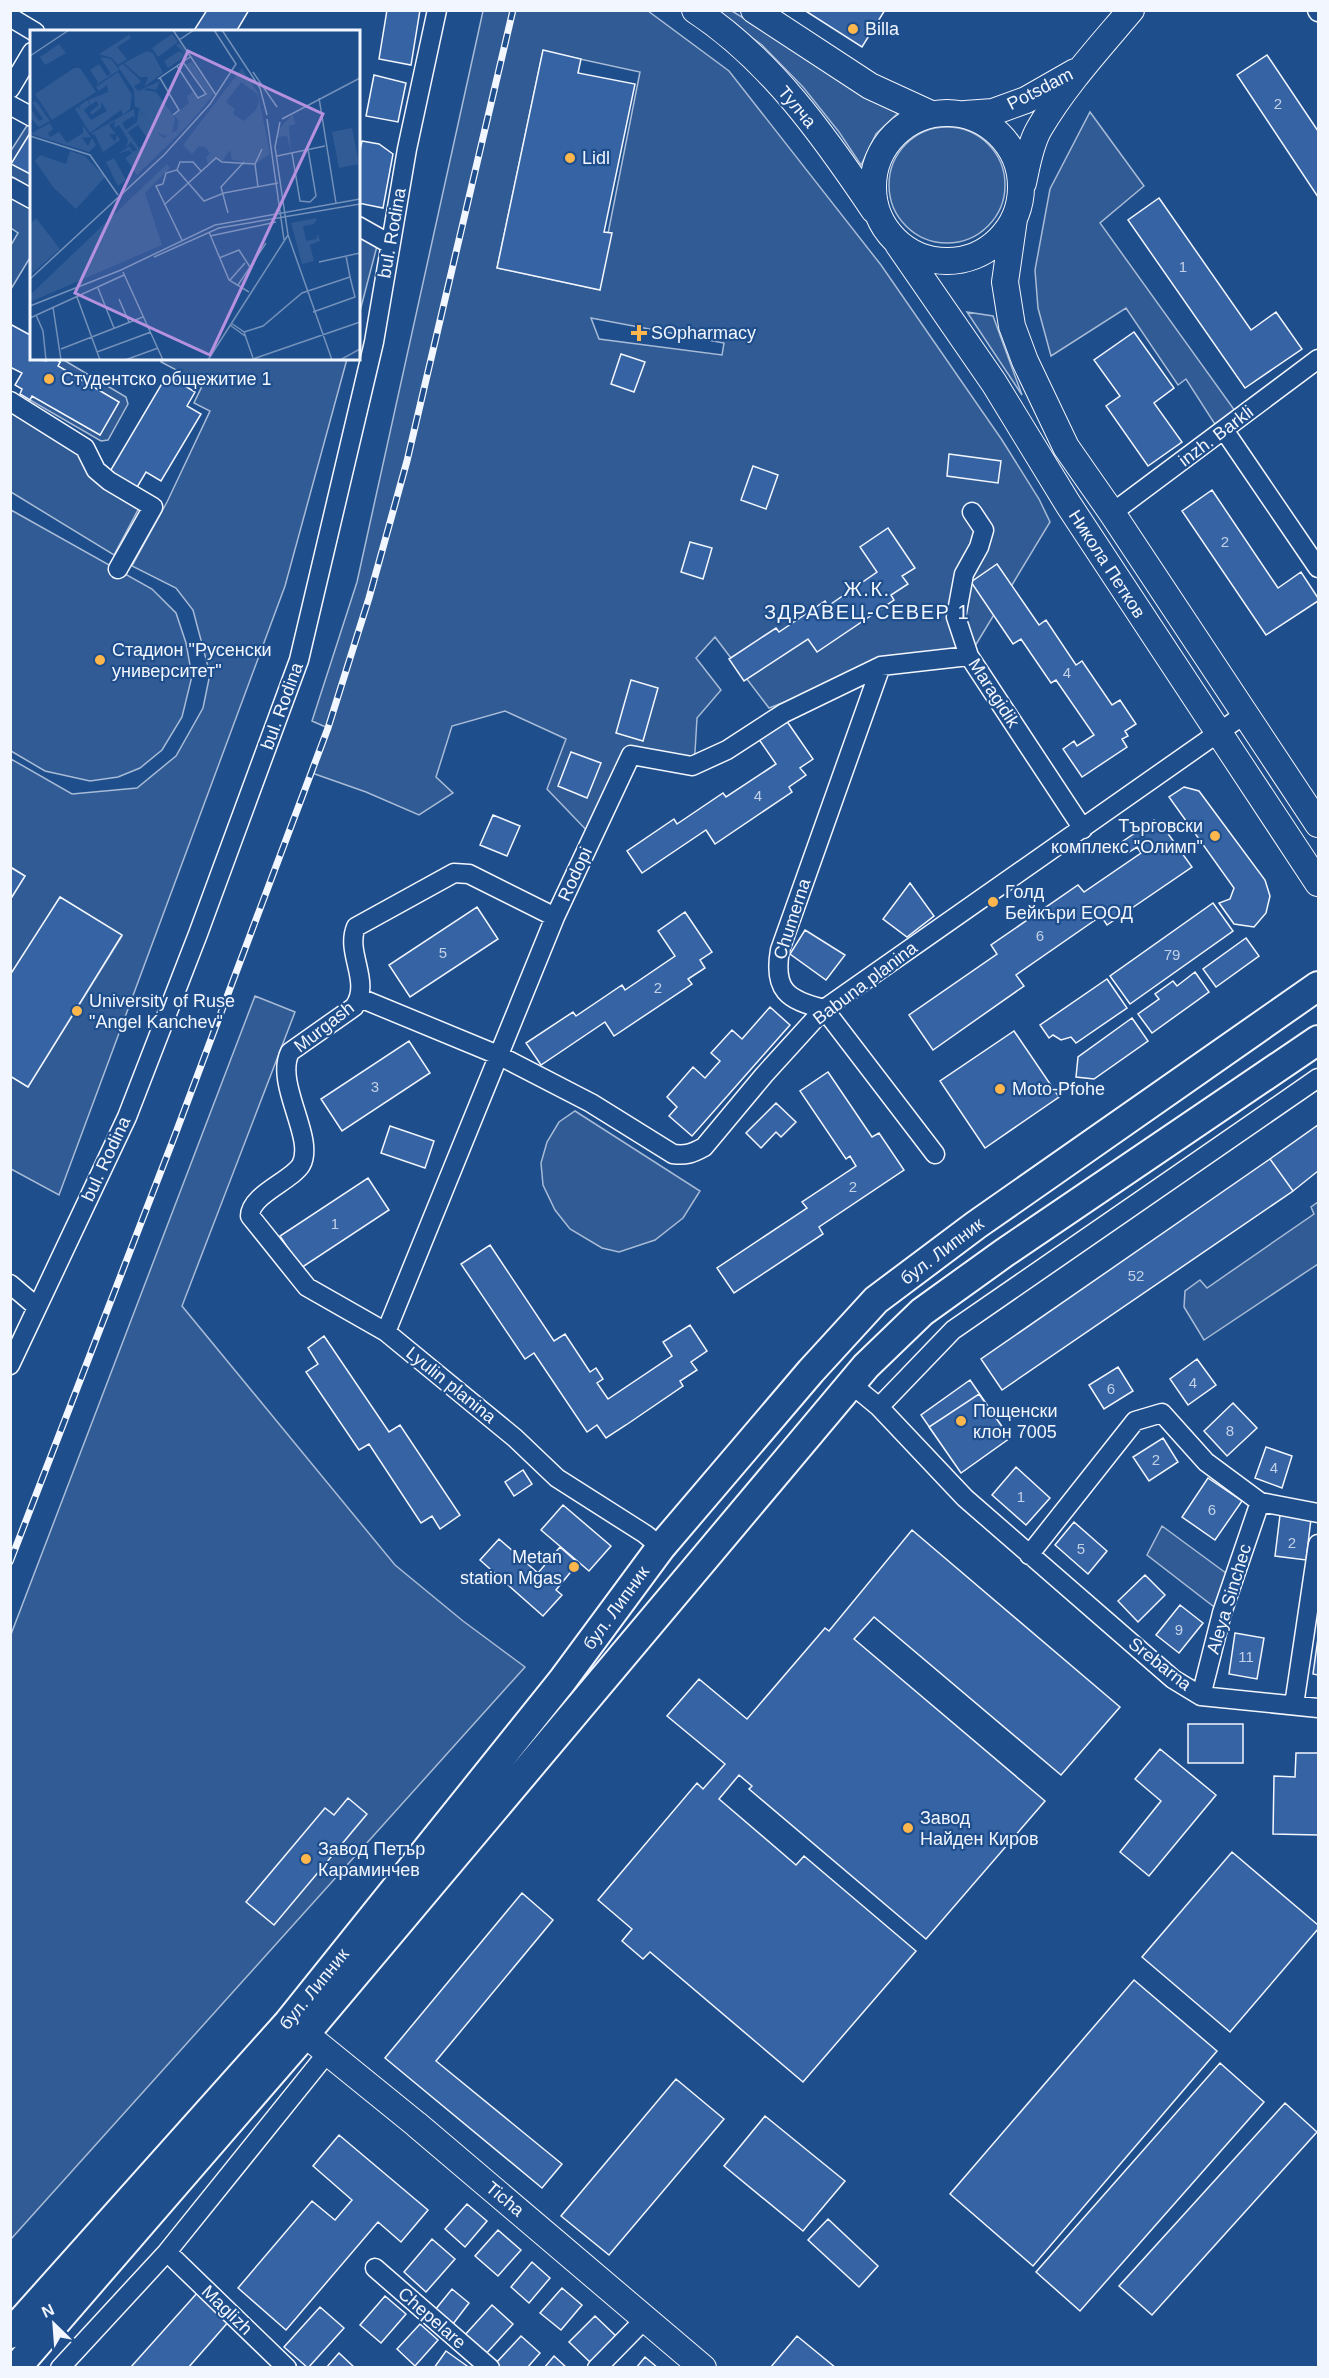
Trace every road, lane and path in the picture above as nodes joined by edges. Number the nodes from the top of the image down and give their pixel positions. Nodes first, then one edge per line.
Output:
1 (437, 10) edge
2 (695, 10) edge
3 (754, 10) edge
4 (1131, 10) edge
5 (10, 17) edge
6 (32, 30) edge
7 (30, 55) edge
8 (1083, 67) junction
9 (10, 89) edge
10 (10, 105) edge
11 (931, 114) junction
12 (962, 114) junction
13 (30, 116) edge
14 (10, 188) edge
15 (1021, 192) junction
16 (30, 198) edge
17 (1014, 219) junction
18 (880, 220) junction
19 (360, 227) edge
20 (390, 244) junction
21 (898, 244) junction
22 (1318, 359) edge
23 (10, 401) edge
24 (1224, 430) junction
25 (972, 512) dead end
26 (1112, 513) junction
27 (1318, 568) edge
28 (118, 569) dead end
29 (969, 656) junction
30 (881, 666) junction
31 (1245, 714) junction
32 (1218, 733) junction
33 (1318, 824) edge
34 (1083, 829) junction
35 (1318, 883) edge
36 (555, 917) junction
37 (1318, 986) edge
38 (360, 998) junction
39 (824, 1009) junction
40 (1318, 1040) edge
41 (498, 1055) junction
42 (1318, 1078) edge
43 (935, 1154) dead end
44 (250, 1215) joint
45 (10, 1284) edge
46 (37, 1307) junction
47 (386, 1332) junction
48 (10, 1365) edge
49 (850, 1383) junction
50 (879, 1407) junction
51 (1260, 1502) junction
52 (1318, 1513) edge
53 (1318, 1544) edge
54 (661, 1547) junction
55 (1029, 1555) junction
56 (1201, 1696) junction
57 (1294, 1705) junction
58 (1318, 1708) edge
59 (305, 2034) junction
60 (328, 2052) junction
61 (167, 2252) junction
62 (375, 2268) dead end
63 (646, 2318) junction
64 (10, 2334) edge
65 (16, 2367) edge
66 (60, 2367) edge
67 (287, 2367) edge
68 (490, 2367) edge
69 (597, 2367) edge
70 (702, 2367) edge

1 - 20 street, bul. Rodina
2 - 18 main road, Тулча
3 - 11 main road
4 - 8 main road, Potsdam
5 - 6 street
7 - 9 street
8 - 12 main road, Potsdam
8 - 15 main road, Potsdam
10 - 13 street
11 - 12 main road
11 - 18 main road
12 - 15 main road
14 - 16 street
15 - 17 main road
17 - 21 main road
17 - 26 main road, Никола Петков
18 - 21 main road
19 - 20 street
20 - 46 street, bul. Rodina
21 - 32 main road, Никола Петков
22 - 24 street, inzh. Barkli
23 - 28 street
24 - 26 street, inzh. Barkli
24 - 27 street
25 - 29 street, Maragidik
26 - 31 main road, Никола Петков
29 - 30 street, Rodopi
29 - 34 street, Maragidik
30 - 36 street, Rodopi
30 - 39 street, Chumerna
31 - 32 street, Babuna planina
31 - 33 main road, Никола Петков
32 - 34 street, Babuna planina
32 - 35 main road, Никола Петков
34 - 39 street, Babuna planina
36 - 38 street, Murgash
36 - 41 street, Rodopi
37 - 54 main road, бул. Липник
38 - 41 street
38 - 44 street, Murgash
39 - 41 street, Babuna planina
39 - 43 street
40 - 49 main road, бул. Липник
41 - 47 street, Rodopi
42 - 50 street
44 - 47 street, Lyulin planina
45 - 46 street
46 - 48 street, bul. Rodina
47 - 54 street, Lyulin planina
49 - 50 street, Srebarna
49 - 59 main road, бул. Липник
50 - 55 street, Srebarna
51 - 52 street
51 - 55 street
51 - 56 street, Aleya Sinchec
53 - 57 street
54 - 64 main road, бул. Липник
55 - 56 street, Srebarna
56 - 57 street, Srebarna
57 - 58 street, Srebarna
59 - 60 main road, Ticha
59 - 65 main road, бул. Липник
60 - 61 street
60 - 63 main road, Ticha
61 - 66 street
61 - 67 street, Maglizh
62 - 68 street, Chepelare
63 - 69 street
63 - 70 main road, Ticha

